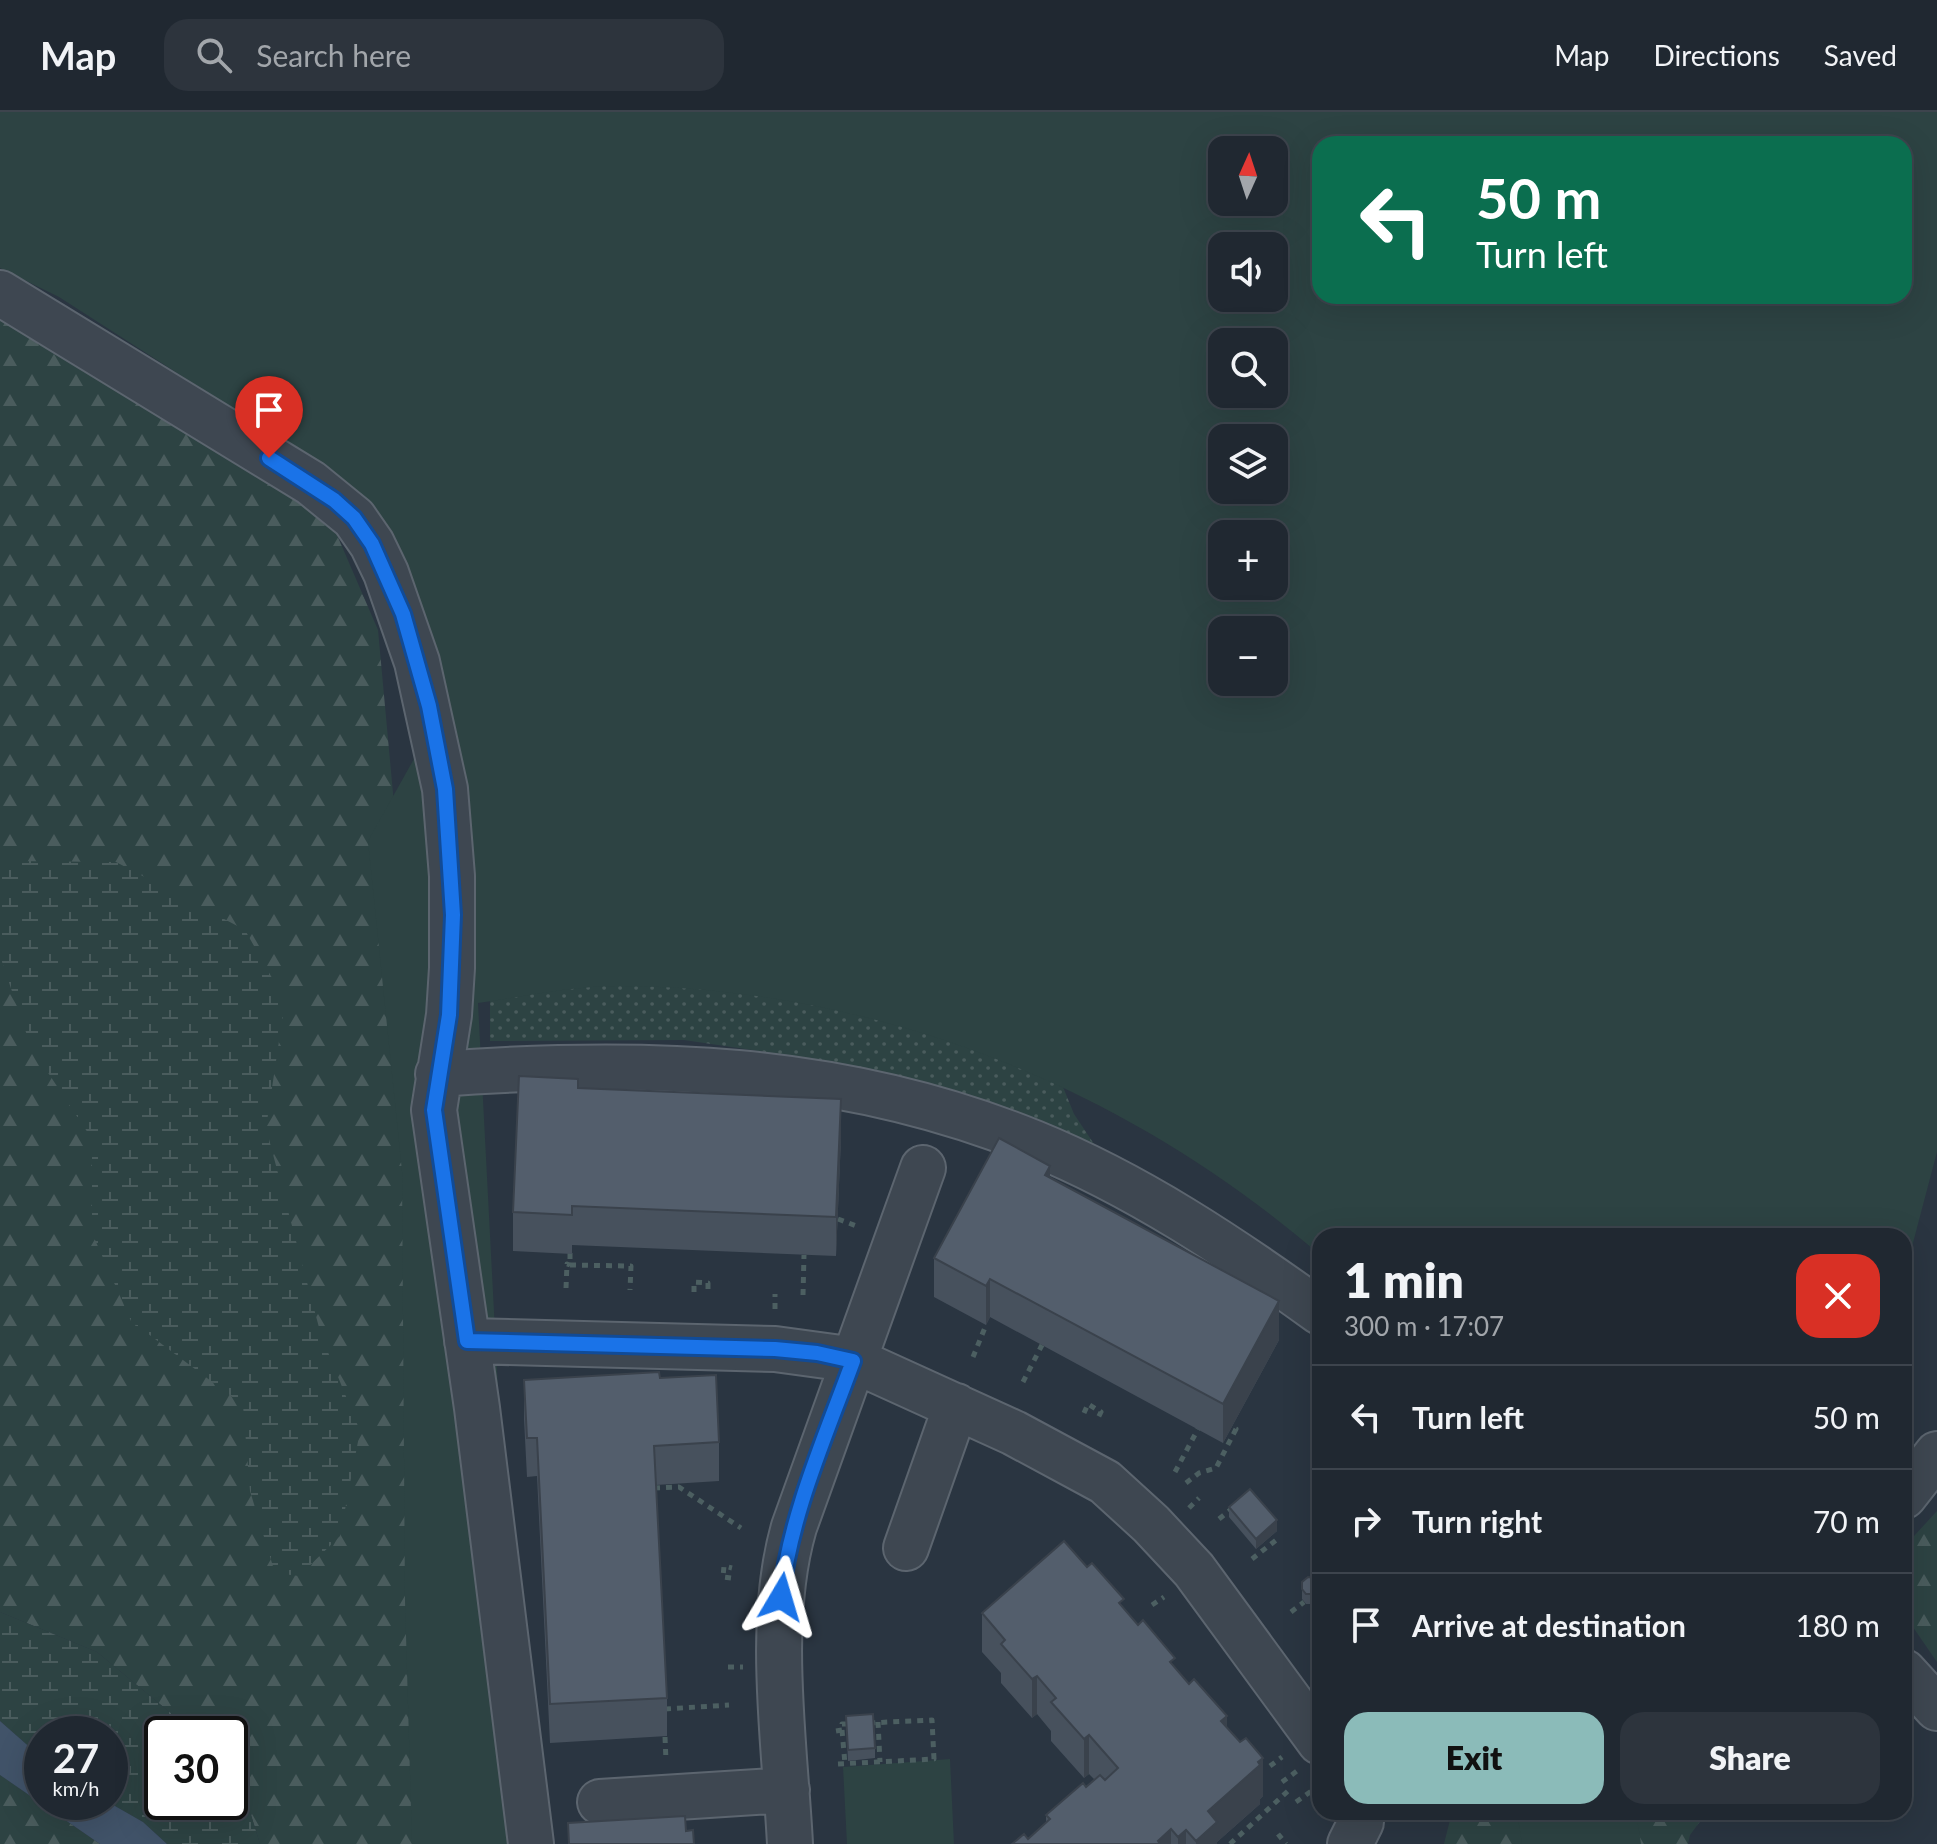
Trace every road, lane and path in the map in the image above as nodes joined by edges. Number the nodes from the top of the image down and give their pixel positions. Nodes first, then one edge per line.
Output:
1 (0, 293) edge
2 (438, 1074) junction
3 (923, 1168) dead end
4 (838, 1219) edge
5 (850, 1223) dead end
6 (570, 1253) dead end
7 (804, 1255) dead end
8 (570, 1265) junction
9 (566, 1288) dead end
10 (630, 1290) dead end
11 (694, 1292) dead end
12 (708, 1293) dead end
13 (803, 1295) dead end
14 (1312, 1306) edge
15 (986, 1325) dead end
16 (467, 1341) junction
17 (1042, 1345) dead end
18 (973, 1357) dead end
19 (853, 1361) junction
20 (1023, 1382) dead end
21 (956, 1406) junction
22 (1084, 1413) dead end
23 (1097, 1420) dead end
24 (1231, 1427) edge
25 (1198, 1429) dead end
26 (1937, 1454) edge
27 (1175, 1472) dead end
28 (1186, 1483) dead end
29 (1912, 1486) edge
30 (654, 1488) edge
31 (1237, 1504) edge
32 (1219, 1519) dead end
33 (741, 1528) dead end
34 (1280, 1537) dead end
35 (906, 1548) dead end
36 (1252, 1559) dead end
37 (732, 1568) dead end
38 (731, 1578) dead end
39 (1304, 1602) edge
40 (1291, 1612) dead end
41 (1912, 1681) edge
42 (729, 1705) dead end
43 (1937, 1708) edge
44 (665, 1709) edge
45 (878, 1722) junction
46 (866, 1723) edge
47 (854, 1724) edge
48 (1312, 1731) edge
49 (665, 1737) dead end
50 (665, 1745) dead end
51 (880, 1762) junction
52 (787, 1790) junction
53 (1288, 1791) dead end
54 (1312, 1791) edge
55 (600, 1802) dead end
56 (1296, 1802) dead end
57 (1361, 1820) edge
58 (1278, 1834) dead end
59 (531, 1844) edge
60 (790, 1844) edge
61 (1230, 1844) edge
62 (1286, 1844) edge
63 (1350, 1844) edge

1 - 2 street
2 - 14 street
2 - 16 street
3 - 19 street
4 - 5 path
6 - 8 path
7 - 13 path
8 - 9 path
8 - 10 path
11 - 12 path
15 - 18 path
16 - 19 street
16 - 59 street
17 - 20 path
19 - 21 street
19 - 52 street
21 - 35 street
21 - 48 street
22 - 23 path
24 - 28 path
25 - 27 path
26 - 29 street
30 - 33 path
31 - 32 path
34 - 36 path
37 - 38 path
39 - 40 path
41 - 43 street
42 - 44 path
45 - 46 path
45 - 51 path
45 - 51 path
47 - 51 path
49 - 50 path
52 - 55 street
52 - 60 street
53 - 61 path
54 - 56 path
57 - 63 street
58 - 62 path

